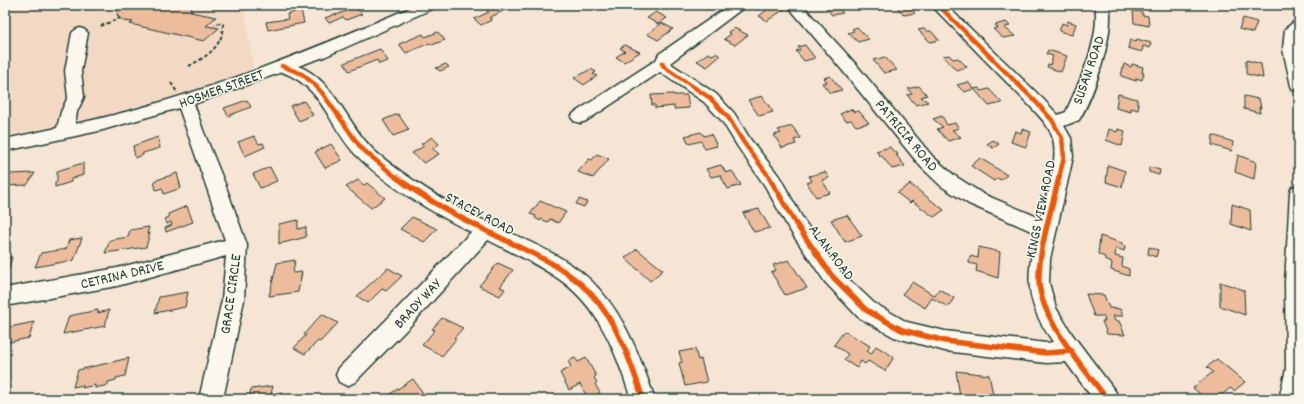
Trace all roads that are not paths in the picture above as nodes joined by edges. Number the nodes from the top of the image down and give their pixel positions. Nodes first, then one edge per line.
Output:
1 (429, 5) edge
2 (794, 5) edge
3 (938, 5) edge
4 (1102, 5) edge
5 (736, 6) edge
6 (1299, 26) edge
7 (80, 33) dead end
8 (662, 63) junction
9 (282, 66) junction
10 (1299, 86) edge
11 (181, 99) junction
12 (580, 117) dead end
13 (1054, 124) junction
14 (65, 133) junction
15 (5, 145) edge
16 (1299, 200) edge
17 (1047, 229) junction
18 (485, 230) junction
19 (237, 245) junction
20 (5, 297) edge
21 (1072, 351) junction
22 (347, 375) dead end
23 (211, 399) edge
24 (643, 399) edge
25 (1107, 399) edge
26 (1291, 399) edge

1 - 9 street, HOSMER STREET
2 - 17 street, PATRICIA ROAD
3 - 13 street, KINGS VIEW ROAD
4 - 13 street, SUSAN ROAD
5 - 8 street
6 - 10 street
7 - 14 street
8 - 12 street
8 - 21 street, ALAN ROAD
9 - 11 street, HOSMER STREET
9 - 18 street, STACEY ROAD
11 - 14 street, HOSMER STREET
11 - 19 street, GRACE CIRCLE
13 - 17 street, KINGS VIEW ROAD
14 - 15 street, HOSMER STREET
16 - 26 street
17 - 21 street, KINGS VIEW ROAD
18 - 22 street, BRADY WAY
18 - 24 street, STACEY ROAD
19 - 20 street, CETRINA DRIVE
19 - 23 street, GRACE CIRCLE
21 - 25 street, KINGS VIEW ROAD

